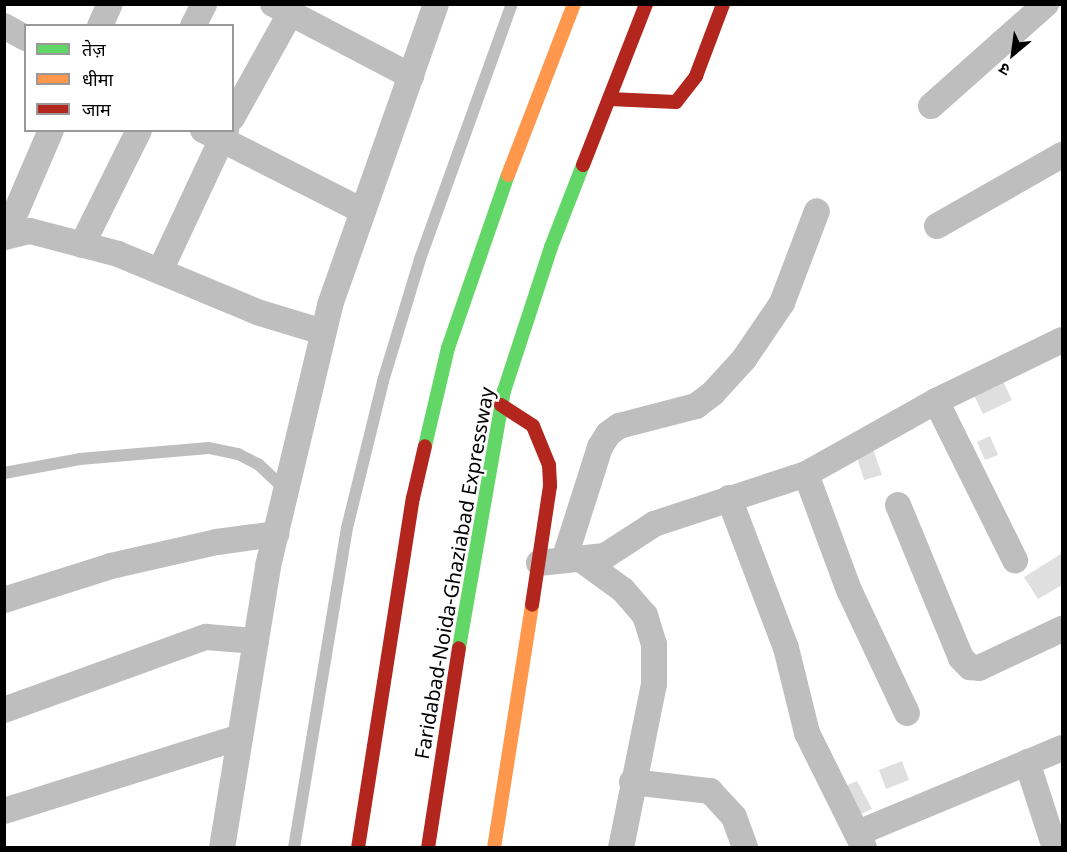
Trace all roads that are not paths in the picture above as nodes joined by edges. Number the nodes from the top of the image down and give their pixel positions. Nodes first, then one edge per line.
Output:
1 (110, 4) edge
2 (204, 4) edge
3 (512, 4) edge
4 (574, 4) edge
5 (646, 4) edge
6 (723, 4) edge
7 (1046, 4) edge
8 (1055, 4) edge
9 (431, 6) edge
10 (281, 9) edge
11 (1062, 14) edge
12 (101, 24) edge
13 (194, 24) edge
14 (4, 26) edge
15 (24, 37) edge
16 (411, 76) junction
17 (609, 99) junction
18 (234, 104) edge
19 (931, 106) dead end
20 (50, 132) edge
21 (139, 132) edge
22 (220, 132) edge
23 (224, 132) edge
24 (1062, 155) edge
25 (817, 211) dead end
26 (363, 212) junction
27 (937, 226) dead end
28 (5, 237) edge
29 (82, 245) junction
30 (160, 271) junction
31 (323, 332) junction
32 (1062, 341) edge
33 (936, 400) junction
34 (501, 405) junction
35 (4, 473) edge
36 (806, 474) junction
37 (286, 490) junction
38 (729, 498) junction
39 (898, 505) dead end
40 (276, 534) junction
41 (1016, 560) dead end
42 (561, 561) junction
43 (4, 600) edge
44 (1062, 629) edge
45 (256, 640) junction
46 (4, 710) edge
47 (907, 713) dead end
48 (240, 737) junction
49 (1062, 747) edge
50 (1026, 762) junction
51 (632, 782) junction
52 (4, 811) edge
53 (861, 840) edge
54 (222, 848) edge
55 (294, 848) edge
56 (358, 848) edge
57 (428, 848) edge
58 (494, 848) edge
59 (621, 848) edge
60 (745, 848) edge
61 (1055, 848) edge

1 - 12 street
2 - 13 street
3 - 55 lane
4 - 56 main road
5 - 17 main road, Faridabad-Noida-Ghaziabad Expressway
6 - 17 main road
7 - 19 street
8 - 11 street
9 - 16 street
10 - 16 street
10 - 18 street
14 - 15 street
16 - 26 street
17 - 34 main road, Faridabad-Noida-Ghaziabad Expressway
20 - 28 street
21 - 29 street
22 - 30 street
23 - 26 street
24 - 27 street
25 - 42 street
26 - 31 street
28 - 29 street
29 - 30 street
30 - 31 street
31 - 37 street
32 - 33 street
33 - 36 street
33 - 41 street
34 - 42 main road
34 - 57 main road, Faridabad-Noida-Ghaziabad Expressway
35 - 37 lane
36 - 38 street
36 - 47 street
37 - 40 street
38 - 42 street
38 - 53 street
39 - 44 street
40 - 43 street
40 - 45 street
42 - 51 street
42 - 58 main road
45 - 46 street
45 - 48 street
48 - 52 street
48 - 54 street
49 - 50 street
50 - 53 street
50 - 61 street
51 - 59 street
51 - 60 street

